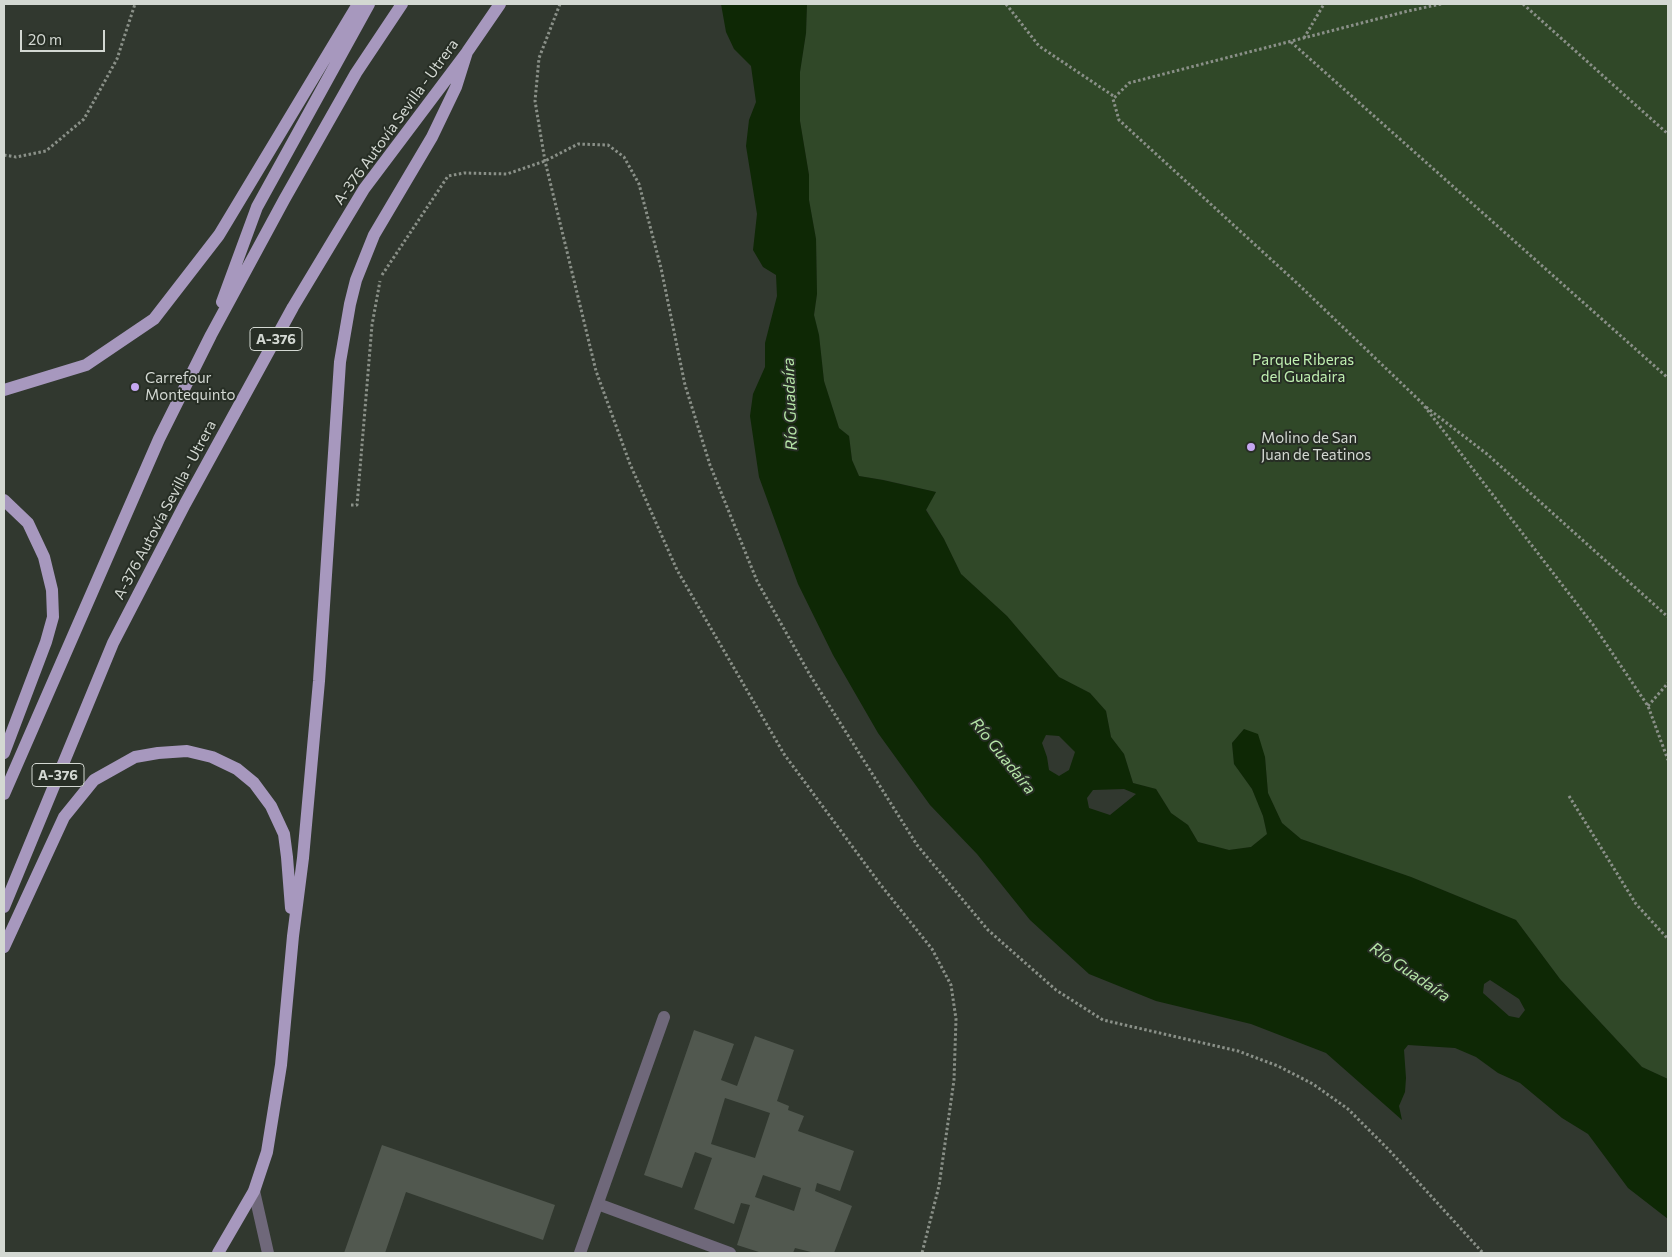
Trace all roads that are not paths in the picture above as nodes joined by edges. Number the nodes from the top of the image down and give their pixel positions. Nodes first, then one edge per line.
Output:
1 (358, 4) edge
2 (369, 4) edge
3 (402, 4) edge
4 (500, 4) edge
5 (467, 52) junction
6 (211, 335) junction
7 (4, 390) edge
8 (4, 500) edge
9 (4, 753) edge
10 (4, 794) edge
11 (4, 907) edge
12 (293, 936) junction
13 (4, 947) edge
14 (664, 1017) dead end
15 (254, 1191) junction
16 (598, 1204) junction
17 (218, 1253) edge
18 (268, 1253) edge
19 (580, 1253) edge
20 (730, 1253) edge

1 - 7 main road
2 - 6 main road
3 - 6 main road, A-376 Autovía Sevilla - Utrera / A-376
4 - 5 main road, A-376 Autovía Sevilla - Utrera / A-376
5 - 11 main road, A-376 Autovía Sevilla - Utrera / A-376
5 - 12 main road
6 - 10 main road, A-376 Autovía Sevilla - Utrera / A-376
8 - 9 main road
12 - 13 main road
12 - 15 main road
14 - 16 lane
15 - 17 main road
15 - 18 lane
16 - 19 lane
16 - 20 lane

